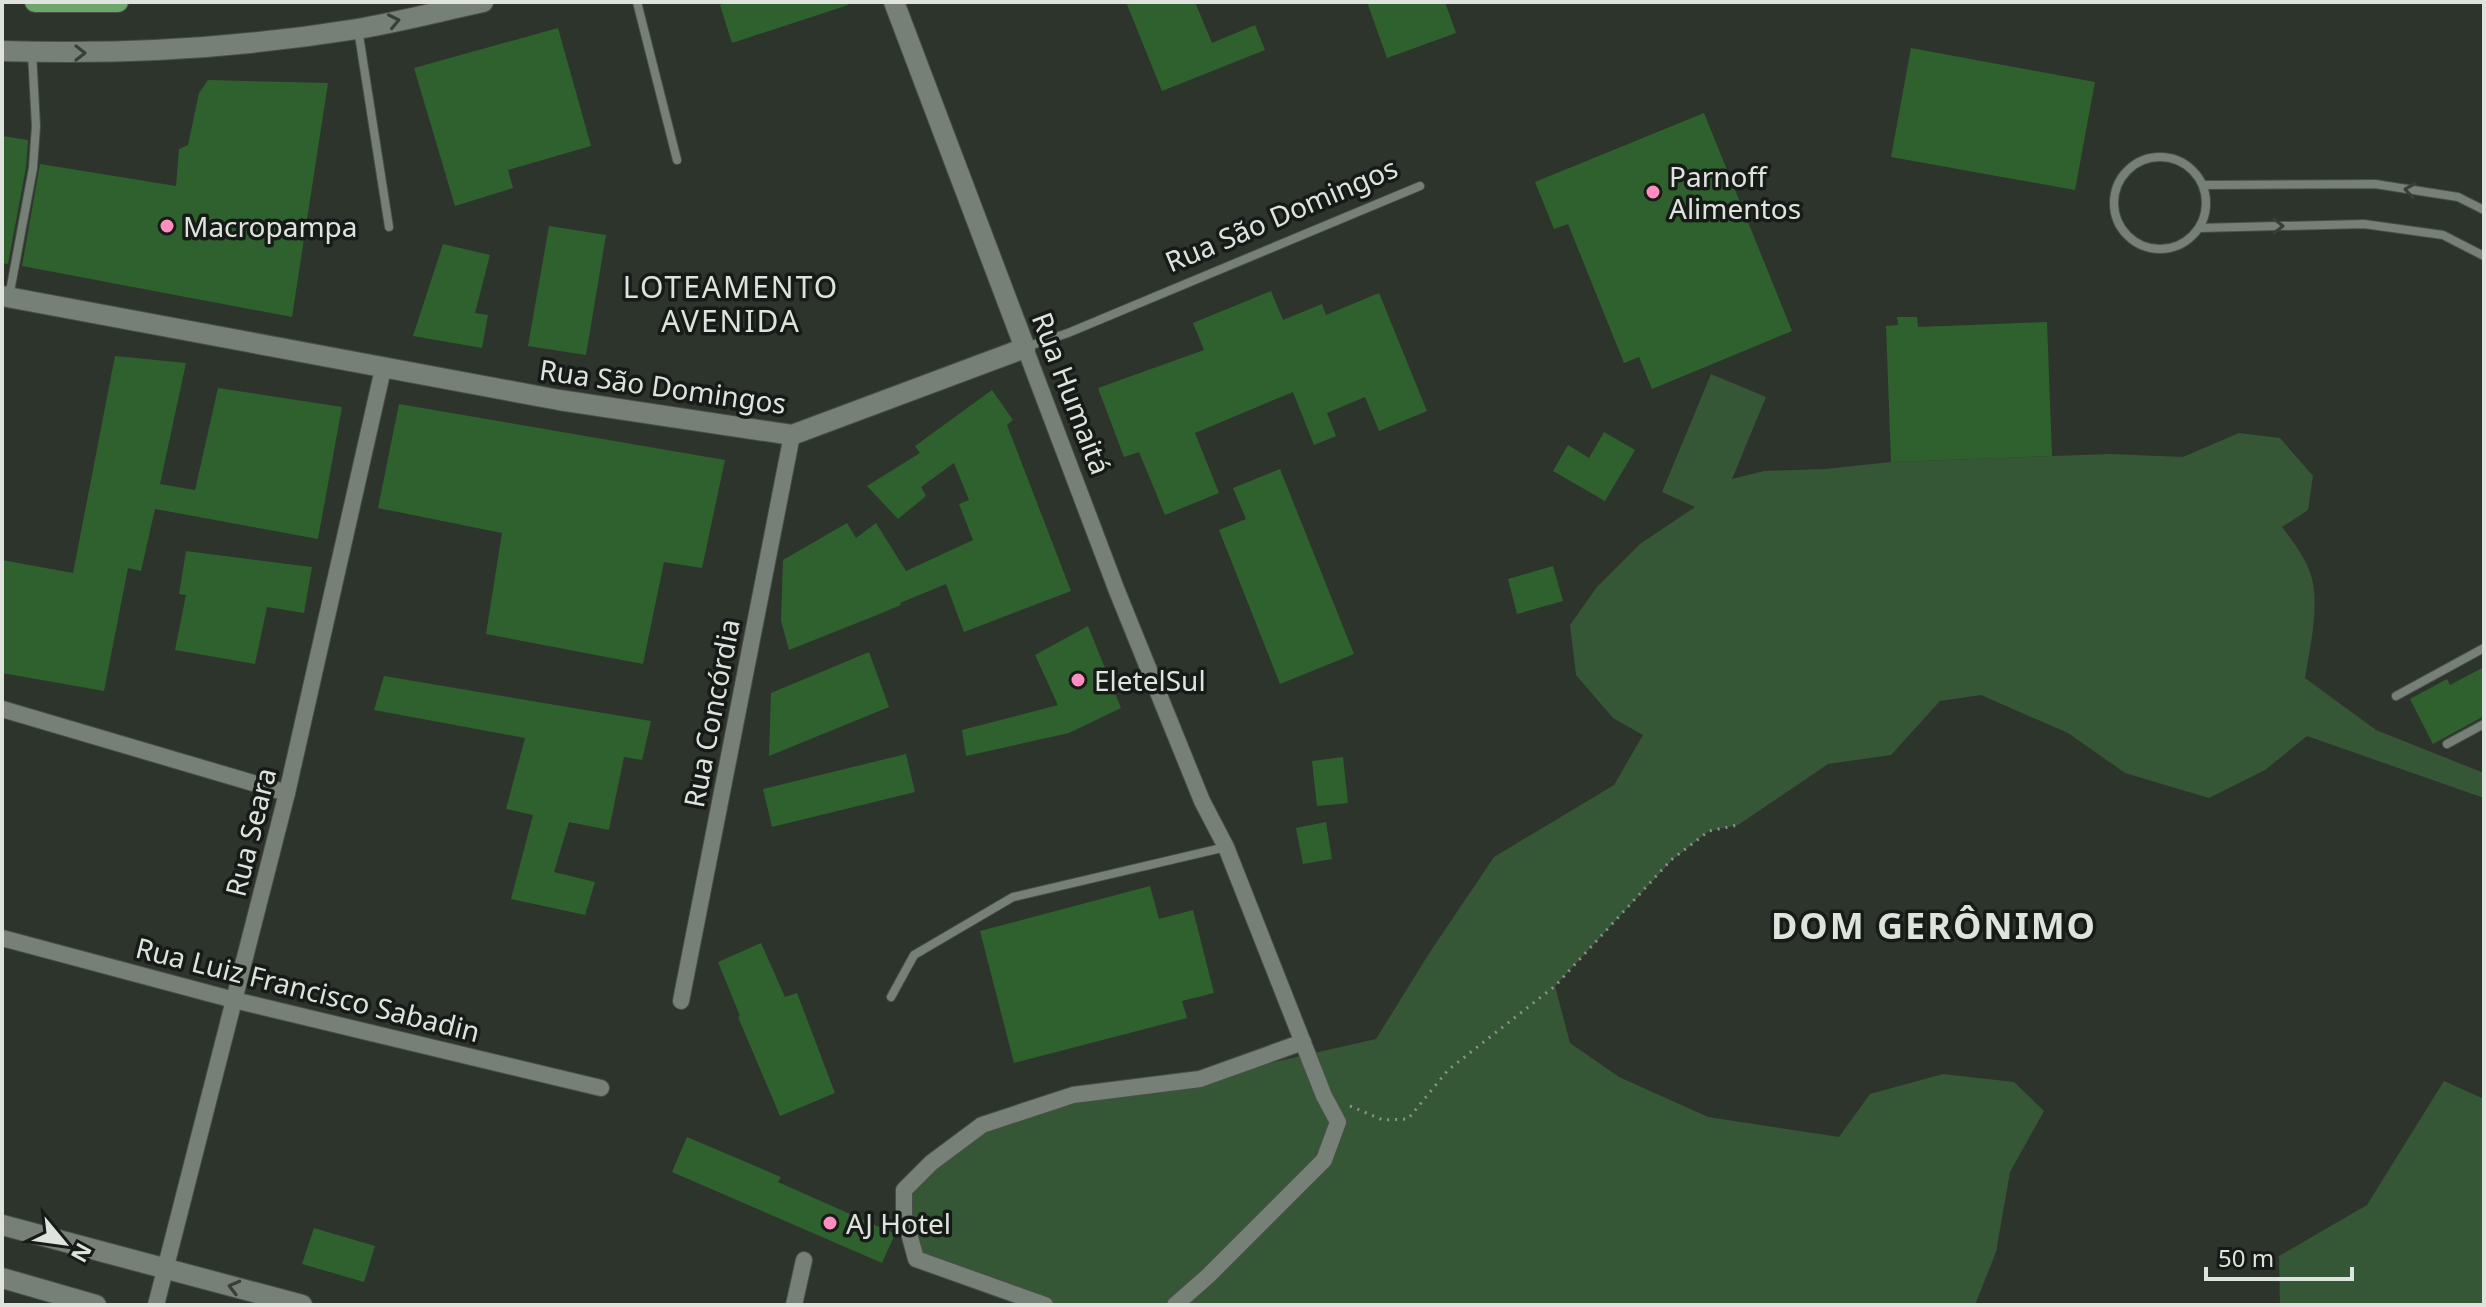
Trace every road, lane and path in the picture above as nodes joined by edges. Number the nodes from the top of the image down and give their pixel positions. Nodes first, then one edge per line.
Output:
1 (35, 2) edge
2 (118, 2) edge
3 (483, 2) edge
4 (637, 2) edge
5 (894, 2) edge
6 (358, 29) junction
7 (2, 51) edge
8 (31, 52) junction
9 (677, 160) dead end
10 (2204, 185) junction
11 (1420, 186) dead end
12 (2484, 210) edge
13 (389, 227) dead end
14 (2200, 228) junction
15 (2484, 256) edge
16 (6, 297) edge
17 (1025, 348) junction
18 (383, 369) junction
19 (792, 435) junction
20 (2484, 648) edge
21 (2396, 696) dead end
22 (2, 709) edge
23 (2484, 724) edge
24 (2447, 744) dead end
25 (287, 793) junction
26 (1738, 825) dead end
27 (1226, 847) junction
28 (2, 938) edge
29 (891, 997) dead end
30 (234, 1000) junction
31 (681, 1001) dead end
32 (1303, 1042) junction
33 (601, 1088) dead end
34 (1324, 1096) junction
35 (2, 1225) edge
36 (804, 1260) dead end
37 (166, 1268) junction
38 (2, 1278) edge
39 (96, 1305) edge
40 (156, 1305) edge
41 (302, 1305) edge
42 (794, 1305) edge
43 (1045, 1305) edge
44 (1175, 1305) edge

1 - 2 main road
6 -> 3 street
4 - 9 lane
5 - 17 street, Rua Humaitá
8 -> 6 street
6 - 13 lane
7 - 8 street
8 - 16 lane
12 -> 10 lane
10 - 14 lane
10 - 14 lane
11 - 17 lane, Rua São Domingos
14 -> 15 lane
16 - 18 street, Rua São Domingos
17 - 19 street, Rua São Domingos
17 - 27 street, Rua Humaitá
18 - 19 street, Rua São Domingos
18 - 25 street, Rua Seara
19 - 31 street, Rua Concórdia
20 - 21 lane
22 - 25 street
23 - 24 lane
25 - 30 street, Rua Seara
26 - 34 path
27 - 29 lane
27 - 32 street, Rua Humaitá
28 - 30 street, Rua Luiz Francisco Sabadin
30 - 33 street, Rua Luiz Francisco Sabadin
30 - 37 street, Rua Seara
32 - 34 street, Rua Humaitá
32 - 43 street
34 - 44 street, Rua Humaitá
35 - 37 street
36 - 42 street
37 - 40 street, Rua Seara
41 -> 37 street
38 - 39 street

